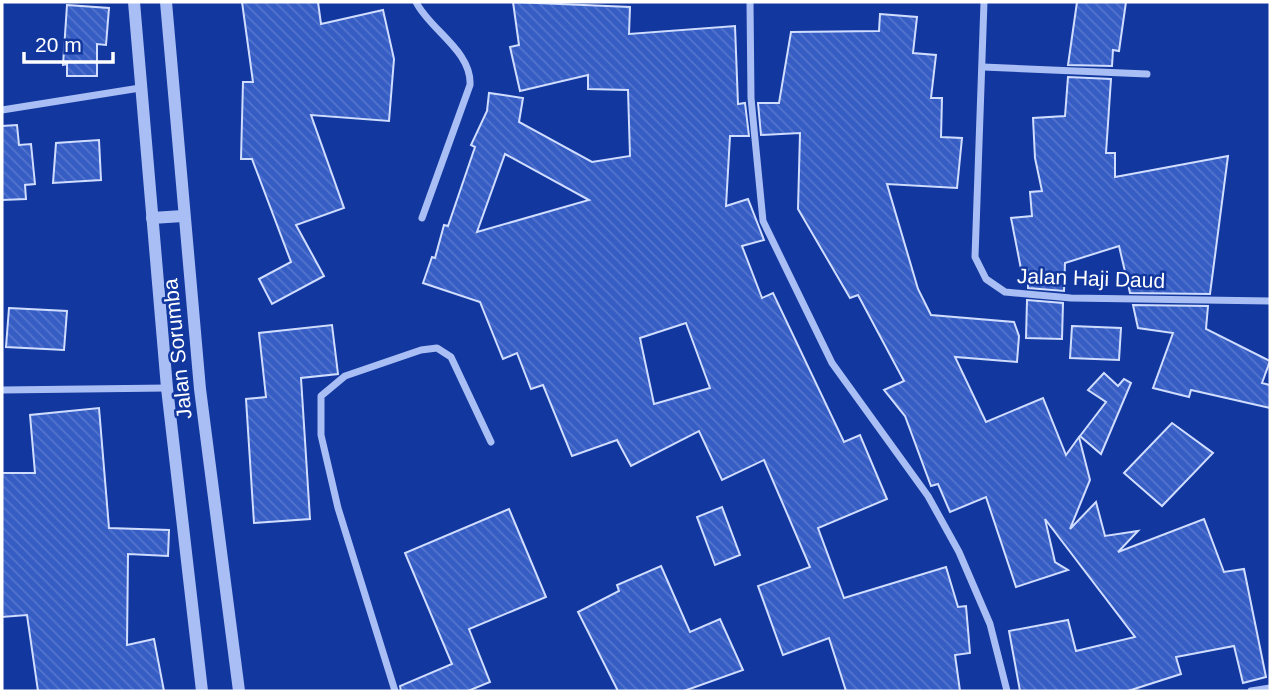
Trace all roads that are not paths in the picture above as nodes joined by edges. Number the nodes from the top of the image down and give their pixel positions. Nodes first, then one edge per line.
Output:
1 (134, 2) edge
2 (166, 2) edge
3 (416, 2) edge
4 (750, 2) edge
5 (984, 2) edge
6 (983, 67) junction
7 (1147, 74) dead end
8 (140, 88) junction
9 (2, 110) edge
10 (183, 216) junction
11 (152, 218) junction
12 (422, 218) dead end
13 (1270, 301) edge
14 (167, 388) junction
15 (2, 390) edge
16 (491, 442) dead end
17 (1270, 688) edge
18 (202, 691) edge
19 (239, 691) edge
20 (395, 691) edge
21 (1007, 691) edge
22 (1251, 691) edge

1 - 8 street, Jalan Sorumba
2 - 10 street, Jalan Sorumba
3 - 12 street
4 - 21 street
5 - 6 street, Jalan Haji Daud
6 - 7 street
6 - 13 street, Jalan Haji Daud
8 - 9 street
8 - 11 street, Jalan Sorumba
10 - 11 street
10 - 19 street, Jalan Sorumba
11 - 14 street, Jalan Sorumba
14 - 15 street
14 - 18 street, Jalan Sorumba
16 - 20 street
17 - 22 street

